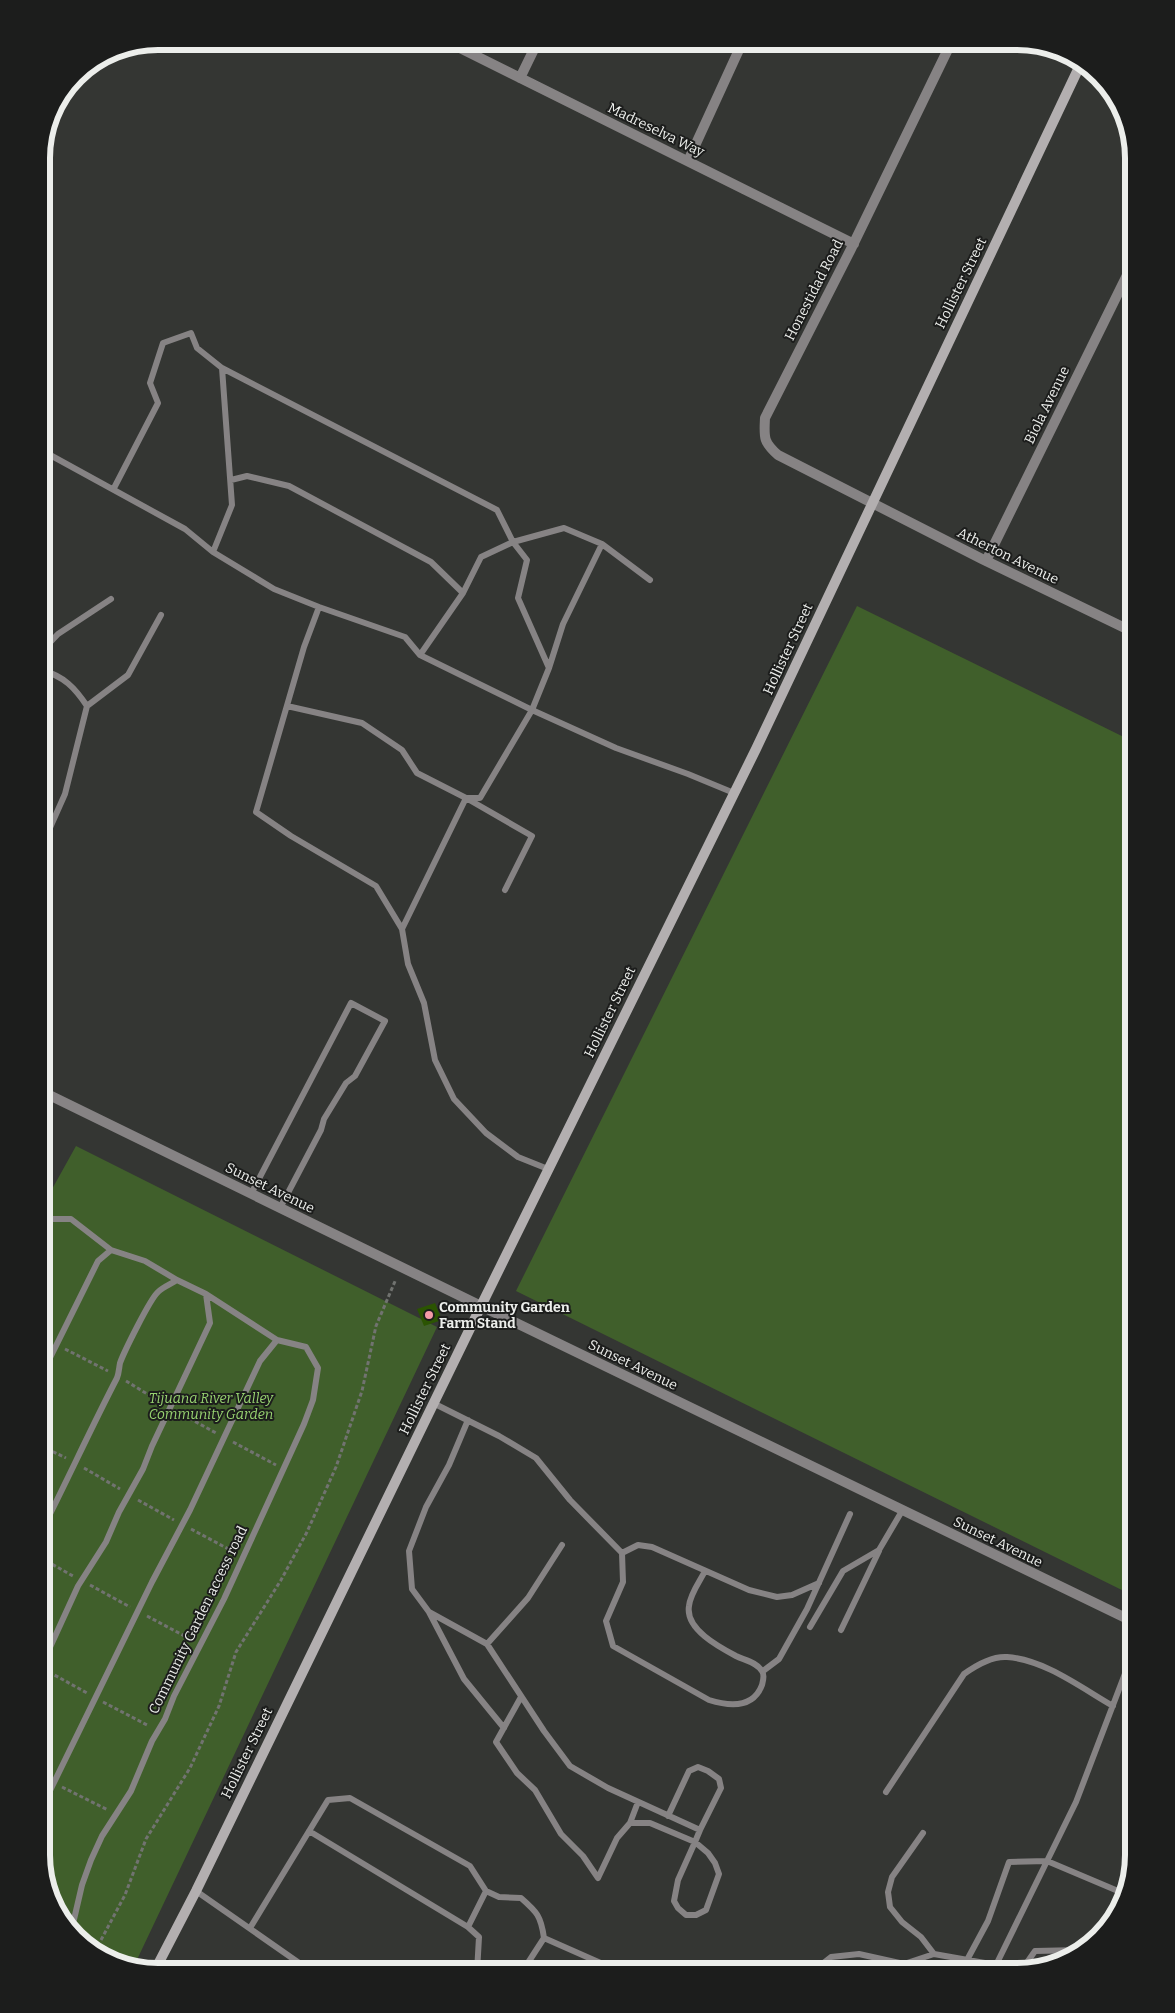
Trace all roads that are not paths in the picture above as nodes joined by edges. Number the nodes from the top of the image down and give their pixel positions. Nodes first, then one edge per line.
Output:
1 (464, 50) edge
2 (534, 50) edge
3 (739, 50) edge
4 (948, 50) edge
5 (1078, 69) edge
6 (520, 78) junction
7 (688, 161) junction
8 (854, 244) junction
9 (1125, 279) edge
10 (222, 368) junction
11 (50, 454) edge
12 (231, 480) junction
13 (114, 488) junction
14 (872, 503) junction
15 (513, 542) junction
16 (602, 544) junction
17 (213, 552) junction
18 (986, 560) junction
19 (650, 580) dead end
20 (463, 593) junction
21 (111, 599) dead end
22 (319, 607) junction
23 (161, 615) dead end
24 (1125, 628) edge
25 (50, 642) edge
26 (420, 655) junction
27 (549, 668) junction
28 (50, 672) edge
29 (87, 706) junction
30 (287, 706) junction
31 (532, 710) junction
32 (734, 793) junction
33 (466, 798) junction
34 (50, 828) edge
35 (506, 890) dead end
36 (402, 928) junction
37 (50, 1095) edge
38 (548, 1170) junction
39 (251, 1194) junction
40 (280, 1208) junction
41 (51, 1219) edge
42 (111, 1250) junction
43 (178, 1280) junction
44 (206, 1294) junction
45 (480, 1306) junction
46 (277, 1340) junction
47 (50, 1358) edge
48 (433, 1403) junction
49 (468, 1420) junction
50 (902, 1511) junction
51 (50, 1513) edge
52 (850, 1514) dead end
53 (562, 1545) dead end
54 (879, 1550) junction
55 (622, 1553) junction
56 (705, 1571) junction
57 (819, 1583) junction
58 (429, 1612) junction
59 (1125, 1618) edge
60 (810, 1627) dead end
61 (840, 1630) dead end
62 (487, 1644) junction
63 (50, 1648) edge
64 (763, 1671) junction
65 (1125, 1674) edge
66 (521, 1697) junction
67 (1113, 1706) junction
68 (504, 1728) junction
69 (50, 1791) edge
70 (886, 1792) dead end
71 (638, 1802) junction
72 (668, 1816) junction
73 (630, 1823) junction
74 (700, 1830) junction
75 (309, 1831) junction
76 (923, 1833) dead end
77 (695, 1842) junction
78 (1047, 1861) junction
79 (196, 1891) junction
80 (1119, 1891) edge
81 (486, 1892) junction
82 (73, 1922) edge
83 (468, 1927) junction
84 (250, 1928) junction
85 (544, 1938) junction
86 (1068, 1950) edge
87 (934, 1954) junction
88 (967, 1960) junction
89 (1027, 1962) edge
90 (159, 1963) edge
91 (299, 1963) edge
92 (478, 1963) edge
93 (528, 1963) edge
94 (601, 1963) edge
95 (824, 1963) edge
96 (900, 1963) edge
97 (907, 1963) edge
98 (984, 1963) edge
99 (997, 1963) edge

1 - 6 street, Madreselva Way
2 - 6 street
3 - 7 street
4 - 8 street, Honestidad Road
5 - 14 street, Hollister Street
6 - 7 street, Madreselva Way
7 - 8 street, Madreselva Way
8 - 14 street, Honestidad Road
9 - 18 street, Biola Avenue
10 - 12 lane
10 - 13 lane
10 - 15 lane
11 - 13 lane
12 - 17 lane
12 - 20 lane
13 - 17 lane
14 - 18 street, Atherton Avenue
14 - 32 street, Hollister Street
15 - 16 lane
15 - 20 lane
15 - 27 lane
16 - 19 lane
16 - 27 lane
17 - 22 lane
18 - 24 street, Atherton Avenue
20 - 26 lane
21 - 25 lane
22 - 26 lane
22 - 30 lane
23 - 29 lane
26 - 31 lane
27 - 31 lane
28 - 29 lane
29 - 34 lane
30 - 33 lane
30 - 36 lane
31 - 32 lane
31 - 33 lane
32 - 38 street, Hollister Street
33 - 35 lane
33 - 36 lane
36 - 38 lane
37 - 39 street, Sunset Avenue
38 - 45 street, Hollister Street
39 - 40 street, Sunset Avenue
39 - 40 lane
40 - 45 street, Sunset Avenue
41 - 42 lane, Community Garden access road
42 - 43 lane, Community Garden access road
42 - 47 lane
43 - 44 lane, Community Garden access road
43 - 51 lane
44 - 46 lane, Community Garden access road
44 - 63 lane
45 - 48 street, Hollister Street
45 - 50 street, Sunset Avenue
46 - 69 lane
46 - 82 lane, Community Garden access road
48 - 49 lane
48 - 79 street, Hollister Street
49 - 55 lane
49 - 58 lane
50 - 54 lane
50 - 59 street, Sunset Avenue
52 - 57 lane
53 - 62 lane
54 - 60 lane
54 - 61 lane
55 - 56 lane
55 - 64 lane
56 - 57 lane
56 - 64 lane
57 - 64 lane
58 - 62 lane
58 - 68 lane
62 - 66 lane
65 - 67 lane
66 - 68 lane
66 - 71 lane
67 - 70 lane
67 - 78 lane
68 - 73 lane
71 - 72 lane
71 - 73 lane
72 - 74 lane
72 - 74 lane
73 - 77 lane
74 - 77 lane
75 - 81 lane
75 - 83 lane
75 - 84 lane
76 - 87 lane
77 - 77 lane
78 - 80 lane
78 - 88 lane
78 - 99 lane
79 - 84 lane
79 - 90 street, Hollister Street
81 - 83 lane
81 - 85 lane
83 - 92 lane
84 - 91 lane
85 - 93 lane
85 - 94 lane
86 - 89 lane
87 - 88 lane
87 - 97 lane
88 - 98 lane
95 - 96 lane

